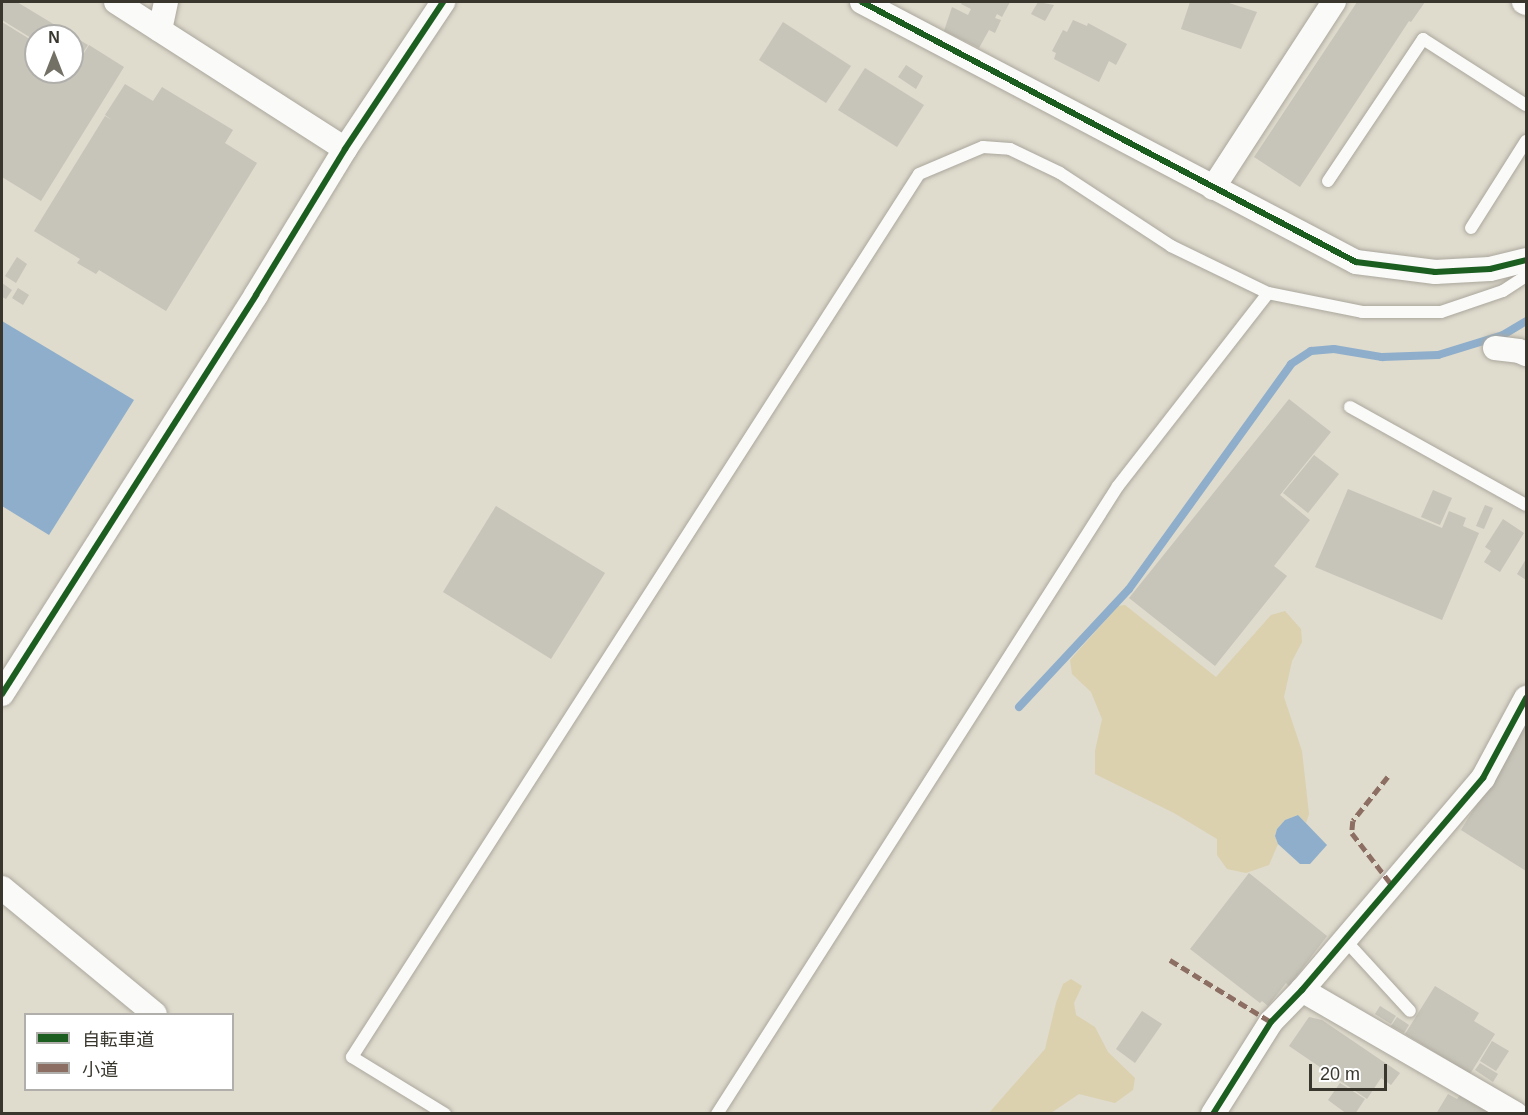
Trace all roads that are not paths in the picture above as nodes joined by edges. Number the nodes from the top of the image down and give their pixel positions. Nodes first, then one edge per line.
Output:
1 (116, 2) edge
2 (166, 2) edge
3 (443, 2) edge
4 (862, 2) edge
5 (1334, 2) edge
6 (160, 30) junction
7 (1527, 105) edge
8 (1527, 141) edge
9 (345, 149) junction
10 (1328, 181) dead end
11 (1213, 188) junction
12 (1471, 228) dead end
13 (1527, 260) edge
14 (1527, 276) edge
15 (1268, 293) junction
16 (1495, 348) dead end
17 (1527, 354) edge
18 (1350, 407) dead end
19 (1527, 505) edge
20 (2, 694) edge
21 (1527, 698) edge
22 (2, 888) edge
23 (1345, 940) junction
24 (1302, 990) junction
25 (1410, 1011) dead end
26 (154, 1013) edge
27 (445, 1113) edge
28 (717, 1113) edge
29 (1213, 1113) edge
30 (1516, 1113) edge

1 - 6 street
2 - 6 street
3 - 9 street
4 - 11 street
5 - 11 street
6 - 9 street
7 - 10 lane
8 - 12 lane
9 - 20 street
11 - 13 street
14 - 15 lane
15 - 27 lane
15 - 28 lane
16 - 17 street
18 - 19 lane
21 - 23 street
22 - 26 street
23 - 24 street
23 - 25 lane
24 - 29 street
24 - 30 street

